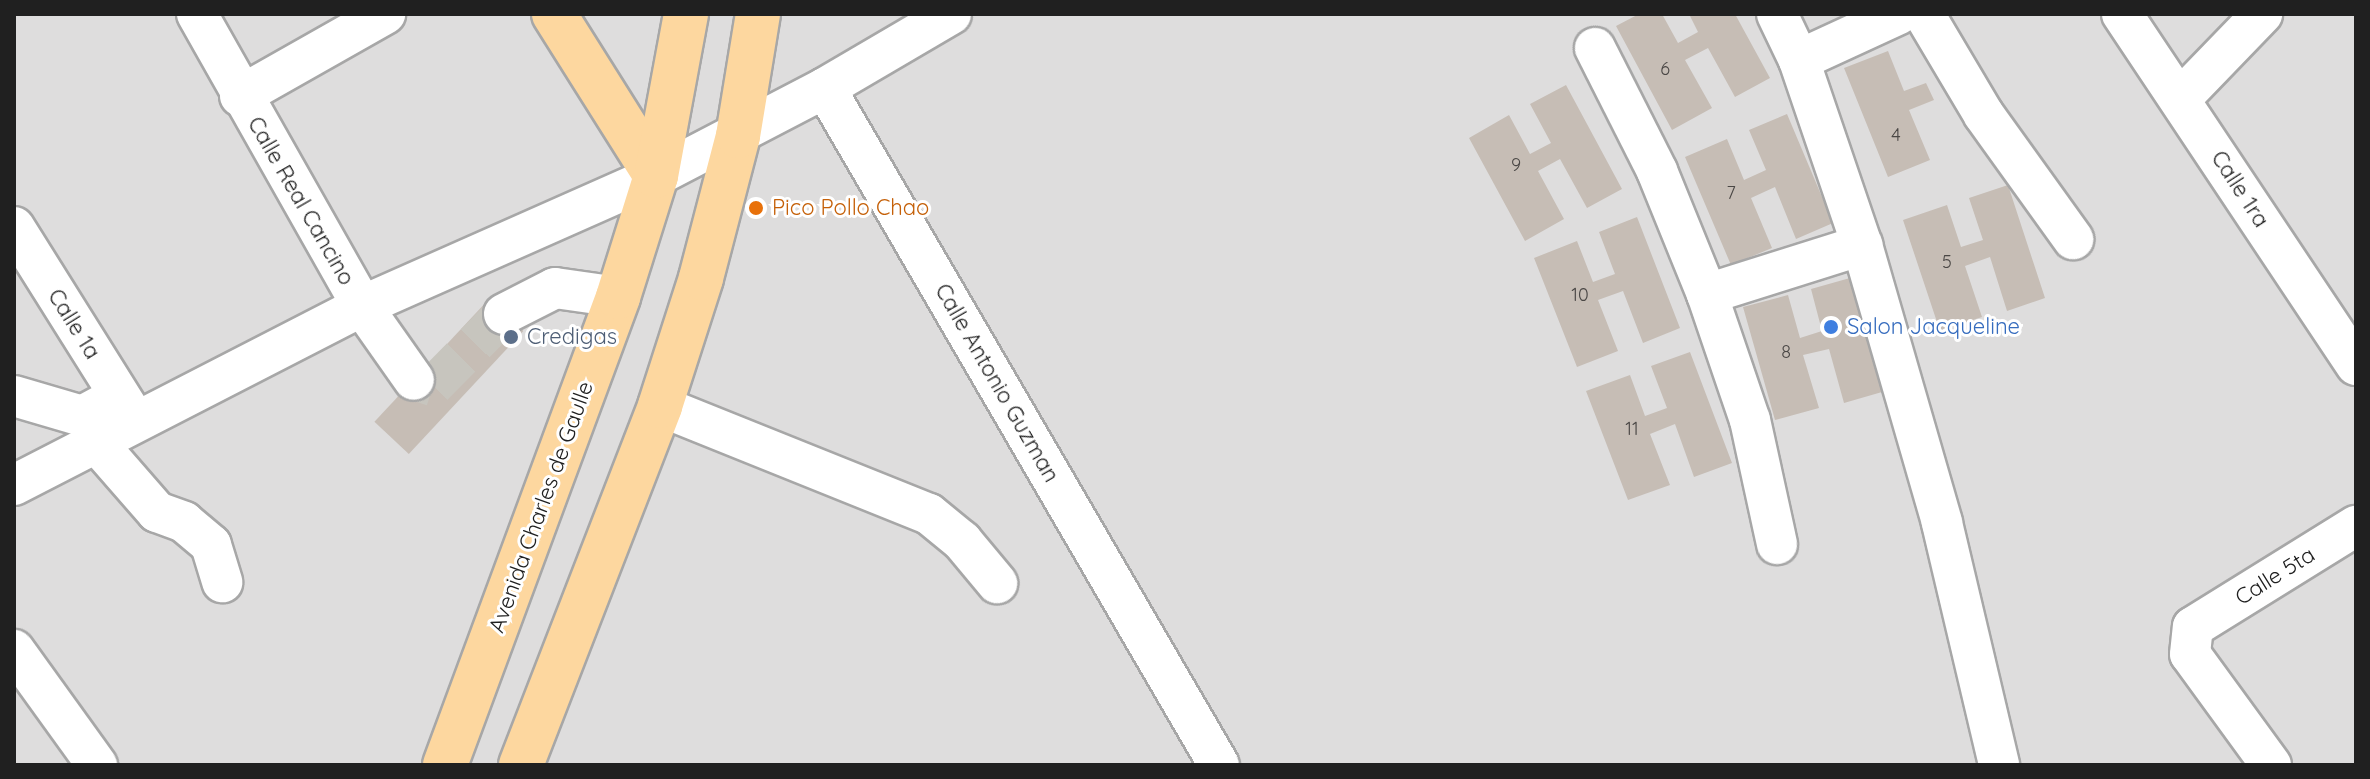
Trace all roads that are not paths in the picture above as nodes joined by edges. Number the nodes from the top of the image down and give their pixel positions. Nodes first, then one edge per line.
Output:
1 (185, 14) edge
2 (197, 14) edge
3 (385, 14) edge
4 (554, 14) edge
5 (686, 14) edge
6 (758, 14) edge
7 (951, 14) edge
8 (1777, 14) edge
9 (1899, 14) edge
10 (1924, 14) edge
11 (2122, 14) edge
12 (2262, 14) edge
13 (1595, 48) dead end
14 (1799, 60) junction
15 (825, 88) junction
16 (240, 96) junction
17 (2181, 98) junction
18 (738, 136) junction
19 (656, 176) junction
20 (14, 227) edge
21 (2073, 239) dead end
22 (1862, 245) junction
23 (1707, 294) junction
24 (618, 297) junction
25 (362, 306) junction
26 (504, 314) tunnel mouth
27 (2341, 317) edge
28 (2356, 365) edge
29 (414, 380) dead end
30 (14, 396) edge
31 (660, 406) junction
32 (127, 408) junction
33 (95, 441) junction
34 (14, 485) edge
35 (2356, 526) edge
36 (1777, 544) dead end
37 (222, 582) dead end
38 (997, 583) dead end
39 (14, 650) edge
40 (97, 765) edge
41 (445, 765) edge
42 (521, 765) edge
43 (1219, 765) edge
44 (1999, 765) edge
45 (2271, 765) edge

1 - 16 street
2 - 16 street
3 - 16 street
4 - 19 main road
5 - 19 main road, Avenida Charles de Gaulle
6 - 18 main road
7 - 15 street
8 - 14 street
9 - 14 street
10 - 21 street
11 - 17 street, Calle 1ra
12 - 17 street
13 - 23 street
14 - 22 street
15 - 18 street
15 - 43 street, Calle Antonio Guzman
16 - 25 street, Calle Real Cancino
17 - 27 street, Calle 1ra
18 - 19 street
18 - 31 main road
19 - 24 main road, Avenida Charles de Gaulle
19 - 25 street
20 - 32 street, Calle 1a
22 - 23 street
22 - 44 street
23 - 36 street
24 - 26 street
24 - 41 main road, Avenida Charles de Gaulle
25 - 29 street, Calle Real Cancino
25 - 32 street
27 - 28 street, Calle 1ra
30 - 32 street
31 - 38 street
31 - 42 main road
32 - 33 street
33 - 34 street
33 - 37 street
35 - 45 street, Calle 5ta
39 - 40 street

